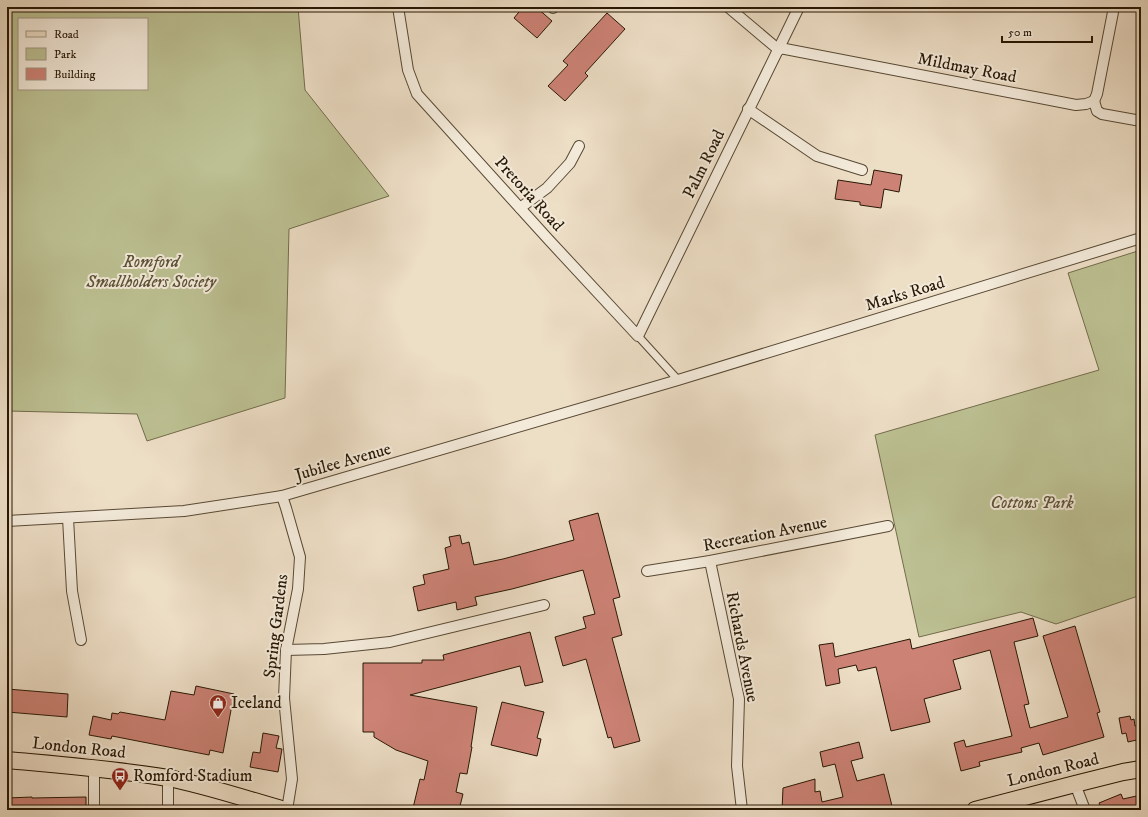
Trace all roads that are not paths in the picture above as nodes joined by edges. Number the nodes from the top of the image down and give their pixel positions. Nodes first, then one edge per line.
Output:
1 (398, 7) edge
2 (728, 7) edge
3 (799, 7) edge
4 (1114, 7) edge
5 (779, 49) junction
6 (1094, 101) junction
7 (748, 109) junction
8 (1141, 121) edge
9 (579, 146) dead end
10 (862, 170) dead end
11 (520, 208) junction
12 (1141, 238) edge
13 (638, 336) junction
14 (678, 380) junction
15 (282, 496) junction
16 (68, 518) junction
17 (7, 521) edge
18 (888, 526) dead end
19 (710, 561) junction
20 (647, 571) dead end
21 (544, 605) dead end
22 (81, 640) dead end
23 (286, 650) junction
24 (7, 760) edge
25 (94, 768) junction
26 (1141, 769) edge
27 (168, 778) junction
28 (1075, 784) junction
29 (94, 810) edge
30 (168, 810) edge
31 (286, 810) edge
32 (742, 810) edge
33 (976, 810) edge
34 (1085, 810) edge

1 - 11 street, Pretoria Road
2 - 5 street, Mildmay Road
3 - 5 street, Palm Road
4 - 6 street
5 - 6 street, Mildmay Road
5 - 7 street, Palm Road
6 - 8 street
7 - 10 street
7 - 13 street, Palm Road
9 - 11 street
11 - 13 street, Pretoria Road
12 - 14 street, Marks Road
13 - 14 street, Pretoria Road
14 - 15 street, Jubilee Avenue
15 - 16 street, Jubilee Avenue
15 - 23 street, Spring Gardens
16 - 17 street, Jubilee Avenue
16 - 22 street
18 - 19 street, Recreation Avenue
19 - 20 street, Recreation Avenue
19 - 32 street, Richards Avenue
21 - 23 street
23 - 31 street, Spring Gardens
24 - 25 main road, London Road
25 - 27 main road, London Road
25 - 29 street
26 - 28 main road, London Road
27 - 30 street
27 - 31 main road, London Road
28 - 33 main road, London Road
28 - 34 street

